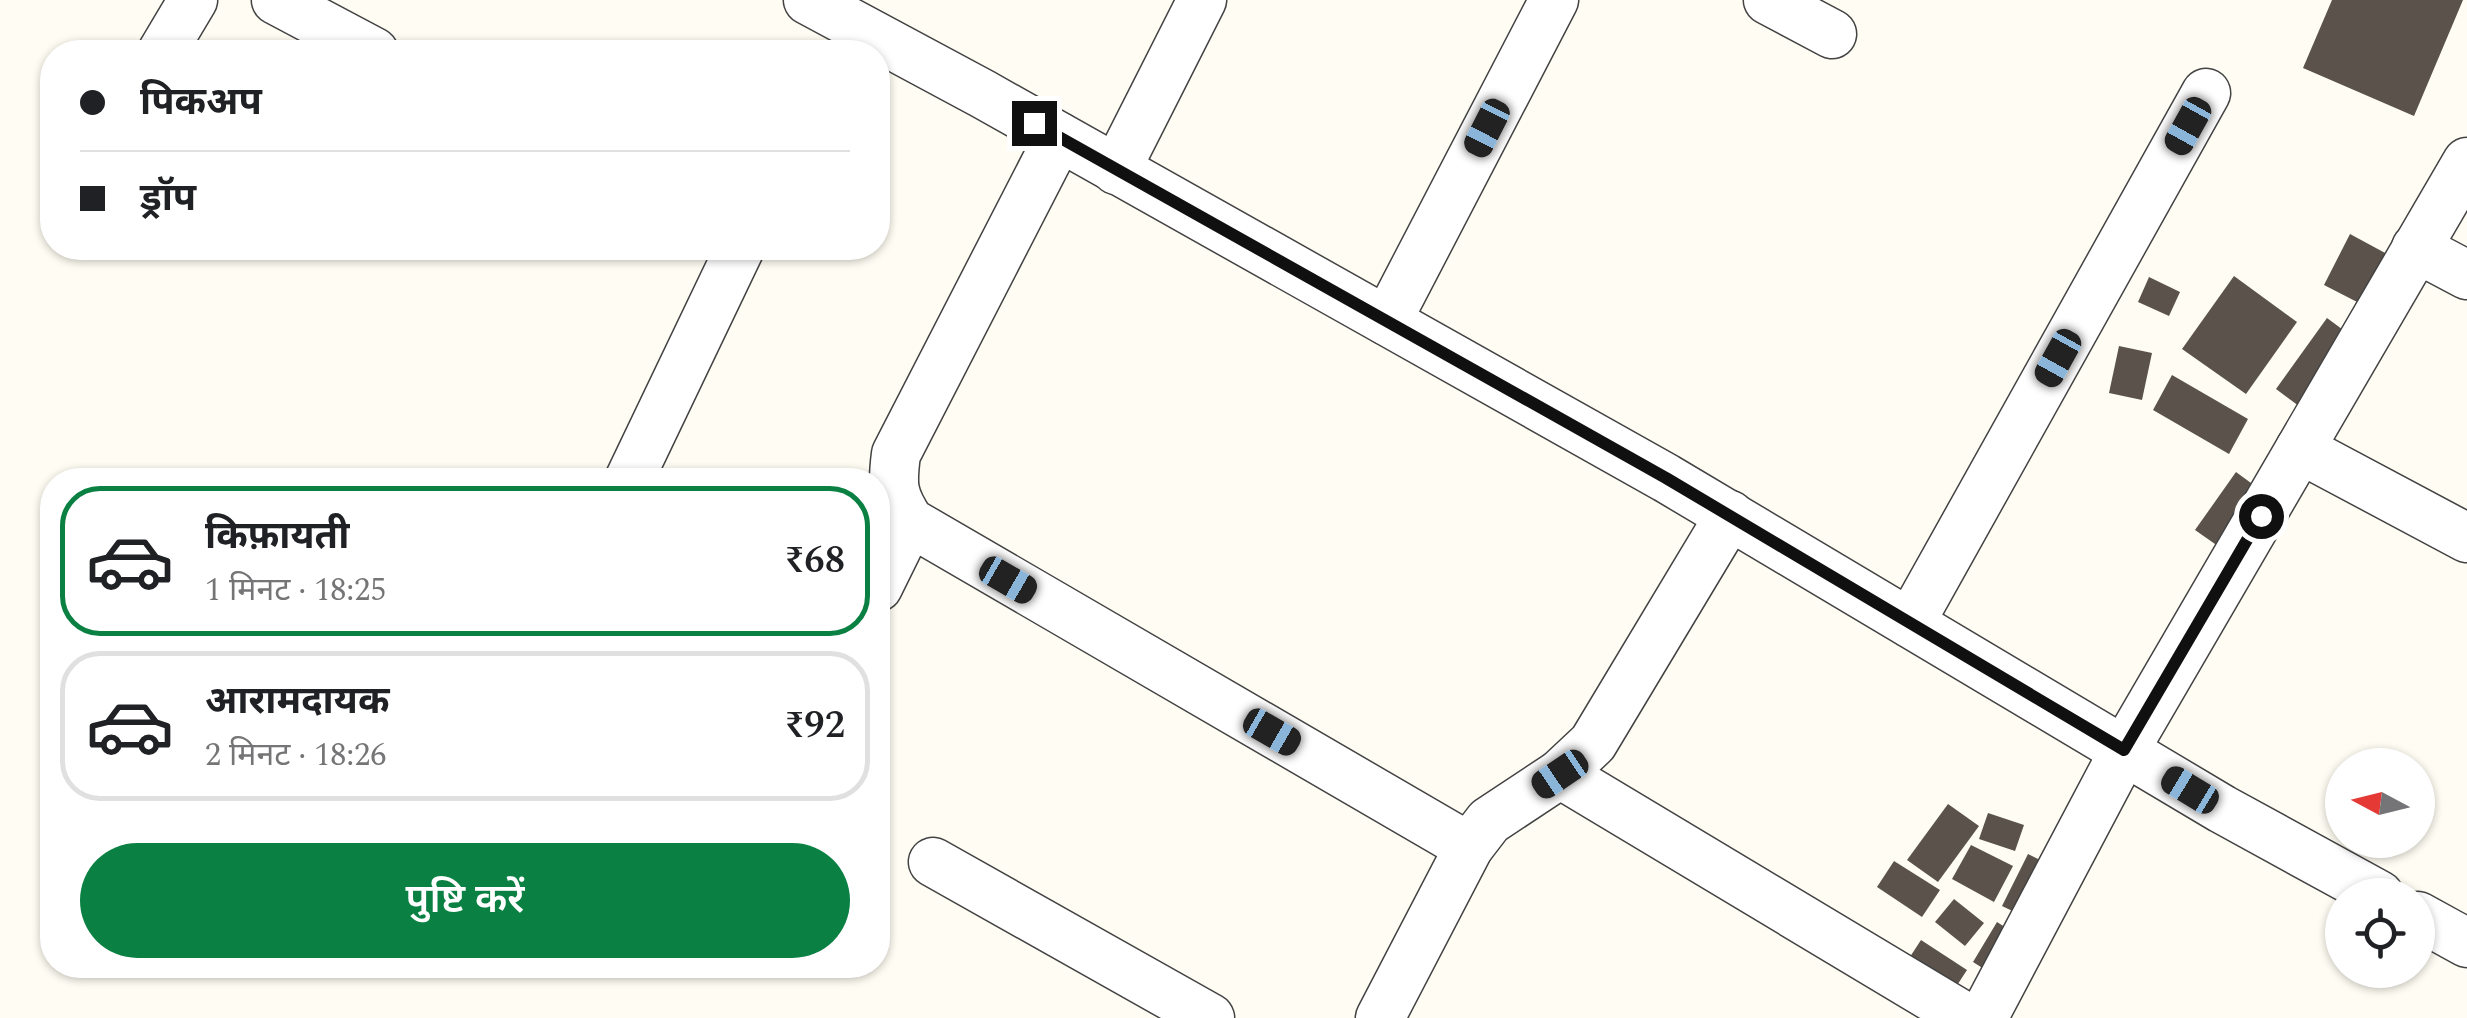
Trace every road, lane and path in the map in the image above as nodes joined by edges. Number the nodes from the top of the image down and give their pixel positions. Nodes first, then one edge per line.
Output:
1 (193, 0) edge
2 (276, 0) edge
3 (808, 0) edge
4 (1202, 0) edge
5 (1554, 0) edge
6 (1768, 0) edge
7 (1832, 34) dead end
8 (842, 37) edge
9 (169, 40) edge
10 (351, 40) edge
11 (890, 59) edge
12 (2206, 92) dead end
13 (1059, 137) junction
14 (2467, 162) edge
15 (1116, 170) junction
16 (2416, 248) junction
17 (734, 260) edge
18 (2467, 275) edge
19 (1387, 321) junction
20 (2300, 449) junction
21 (635, 468) edge
22 (1730, 515) junction
23 (910, 522) junction
24 (2467, 538) edge
25 (890, 563) edge
26 (1910, 623) junction
27 (2124, 750) junction
28 (1560, 774) junction
29 (1469, 847) junction
30 (933, 862) dead end
31 (2348, 878) edge
32 (2435, 925) edge
33 (2467, 943) edge
34 (1210, 1018) edge
35 (1380, 1018) edge
36 (1967, 1018) edge
37 (1983, 1018) edge

1 - 9 street
2 - 10 street
3 - 8 street
4 - 15 street
5 - 19 street
6 - 7 street
11 - 13 street
12 - 26 street
13 - 15 street
13 - 23 street
14 - 16 street
15 - 19 street
16 - 18 street
16 - 20 street
17 - 21 street
19 - 22 street
20 - 24 street
20 - 27 street
22 - 26 street
22 - 28 street
23 - 25 street
23 - 29 street
26 - 27 street
27 - 31 street
27 - 37 street
28 - 29 street
28 - 36 street
29 - 35 street
30 - 34 street
32 - 33 street

